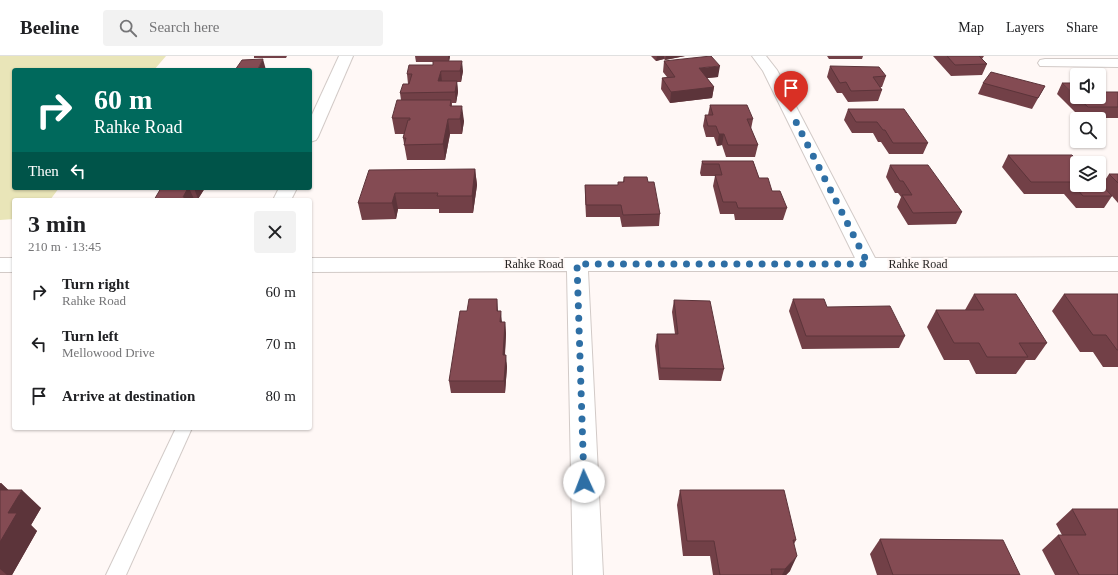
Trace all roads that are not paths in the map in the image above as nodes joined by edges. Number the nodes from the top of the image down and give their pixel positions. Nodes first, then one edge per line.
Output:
1 (346, 56) edge
2 (759, 56) edge
3 (1045, 63) dead end
4 (1118, 63) edge
5 (312, 132) edge
6 (577, 264) junction
7 (868, 264) junction
8 (1118, 264) edge
9 (0, 265) edge
10 (12, 265) edge
11 (312, 265) edge
12 (183, 430) edge
13 (116, 575) edge
14 (588, 575) edge

1 - 5 street
2 - 7 street
3 - 4 street
6 - 7 street, Rahke Road
6 - 11 street, Rahke Road
6 - 14 street
7 - 8 street, Rahke Road
9 - 10 street
12 - 13 lane

